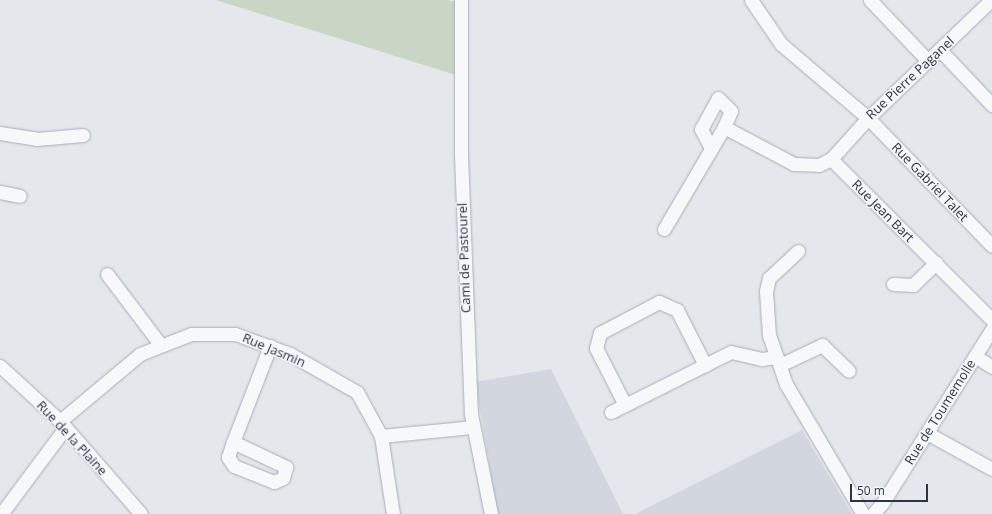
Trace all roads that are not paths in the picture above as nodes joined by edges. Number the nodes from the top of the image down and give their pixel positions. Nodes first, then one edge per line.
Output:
1 (461, 0) edge
2 (751, 0) edge
3 (870, 0) edge
4 (991, 0) edge
5 (940, 50) junction
6 (928, 62) junction
7 (992, 105) edge
8 (868, 118) junction
9 (724, 127) junction
10 (0, 133) edge
11 (83, 135) dead end
12 (711, 148) junction
13 (831, 159) junction
14 (0, 192) edge
15 (20, 196) dead end
16 (664, 229) dead end
17 (992, 246) edge
18 (798, 251) dead end
19 (936, 263) junction
20 (106, 274) dead end
21 (893, 284) dead end
22 (992, 320) edge
23 (992, 329) edge
24 (160, 344) junction
25 (270, 346) junction
26 (975, 356) junction
27 (778, 361) junction
28 (705, 365) junction
29 (0, 366) edge
30 (992, 367) edge
31 (849, 371) dead end
32 (625, 405) junction
33 (611, 412) dead end
34 (63, 424) junction
35 (472, 427) junction
36 (927, 432) junction
37 (380, 436) junction
38 (233, 442) dead end
39 (992, 469) edge
40 (1, 514) edge
41 (141, 514) edge
42 (393, 514) edge
43 (491, 514) edge
44 (863, 514) edge
45 (873, 514) edge

1 - 35 street, Cami de Pastourel
2 - 8 street, Rue Gabriel Talet
3 - 6 street
4 - 5 street, Rue Pierre Paganel
5 - 6 street, Rue Pierre Paganel
5 - 7 street
6 - 8 street, Rue Pierre Paganel
8 - 13 street, Rue Pierre Paganel
8 - 17 street, Rue Gabriel Talet
9 - 12 street
9 - 12 street
9 - 13 street
10 - 11 street
12 - 16 street
13 - 19 street, Rue Jean Bart
14 - 15 street
18 - 27 street
19 - 21 street
19 - 22 street, Rue Jean Bart
20 - 24 street
23 - 26 street, Rue de Toumemolle
24 - 25 street, Rue Jasmin
24 - 34 street, Rue Jasmin
25 - 37 street, Rue Jasmin
25 - 38 street
26 - 30 street
26 - 36 street, Rue de Toumemolle
27 - 28 street
27 - 31 street
27 - 44 street
28 - 32 street
28 - 32 street
29 - 34 street, Rue de la Plaine
32 - 33 street
34 - 40 street, Rue Jasmin
34 - 41 street, Rue de la Plaine
35 - 37 street
35 - 43 street, Cami de Pastourel
36 - 39 street
36 - 45 street, Rue de Toumemolle
37 - 42 street, Rue Jasmin

